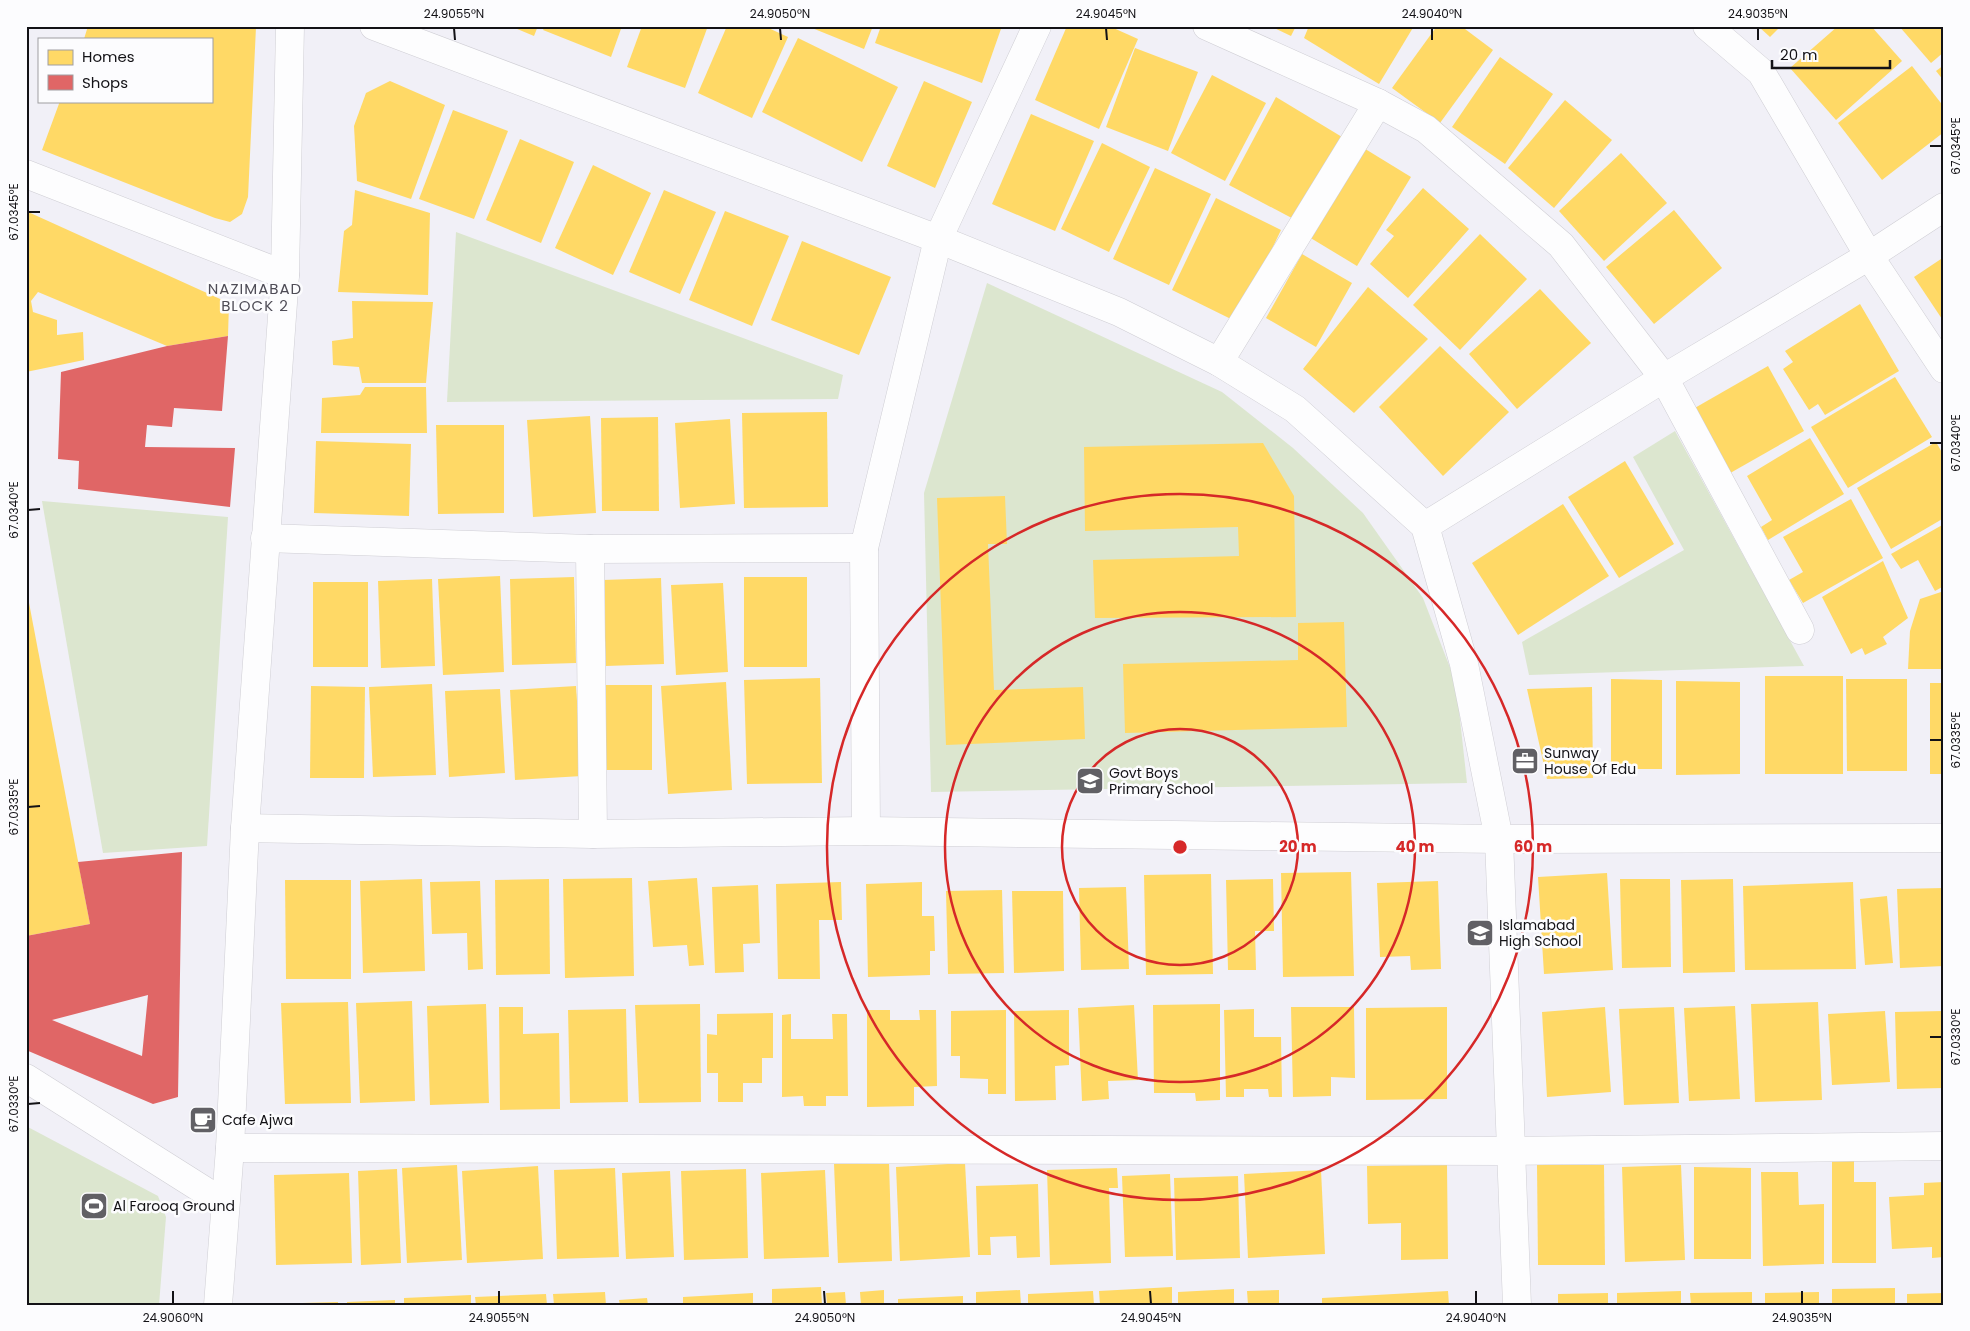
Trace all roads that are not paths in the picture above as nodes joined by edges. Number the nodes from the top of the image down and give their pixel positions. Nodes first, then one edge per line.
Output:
1 (290, 26) edge
2 (374, 26) edge
3 (1037, 26) edge
4 (1207, 26) edge
5 (1707, 26) edge
6 (1378, 103) junction
7 (26, 174) edge
8 (1944, 207) edge
9 (938, 239) junction
10 (1869, 256) junction
11 (285, 275) junction
12 (1219, 362) junction
13 (1944, 369) edge
14 (1664, 378) junction
15 (1424, 526) junction
16 (265, 538) junction
17 (864, 548) junction
18 (590, 549) junction
19 (1800, 630) dead end
20 (245, 828) junction
21 (866, 831) junction
22 (593, 834) junction
23 (1499, 838) junction
24 (1944, 838) edge
25 (26, 1078) edge
26 (1944, 1146) edge
27 (230, 1148) junction
28 (1512, 1151) junction
29 (224, 1203) junction
30 (218, 1305) edge
31 (1516, 1305) edge

1 - 11 street
2 - 9 street
3 - 9 street
4 - 6 street
5 - 10 street
6 - 12 street
6 - 14 street
7 - 11 street
8 - 10 street
9 - 12 street
9 - 17 street
10 - 13 street
10 - 14 street
11 - 16 street
12 - 15 street
14 - 15 street
14 - 19 street
15 - 23 street
16 - 18 street
16 - 20 street
17 - 18 street
17 - 21 street
18 - 22 street
20 - 22 street
20 - 27 street
21 - 22 street
21 - 23 street
23 - 24 street
23 - 28 street
25 - 29 street
26 - 28 street
27 - 28 street
27 - 29 street
28 - 31 street
29 - 30 street

